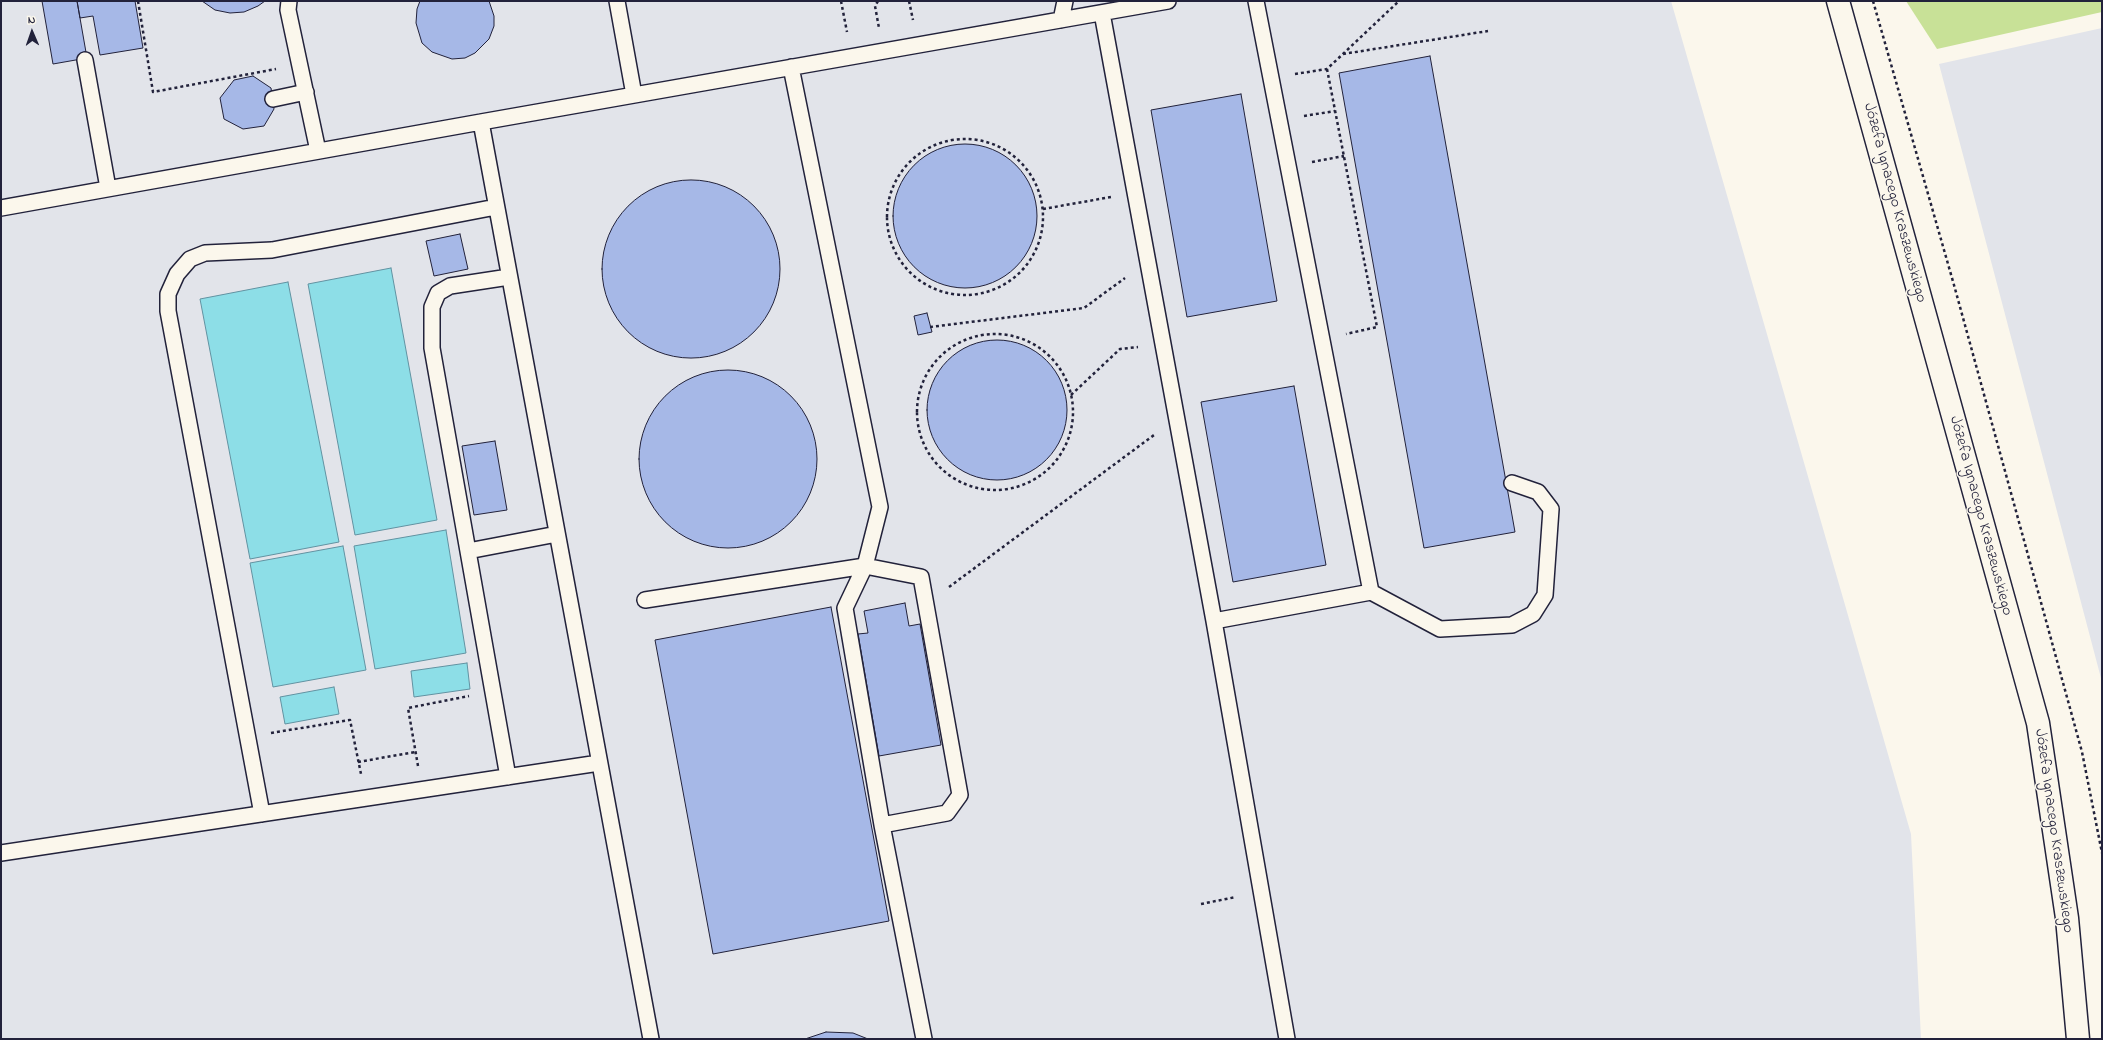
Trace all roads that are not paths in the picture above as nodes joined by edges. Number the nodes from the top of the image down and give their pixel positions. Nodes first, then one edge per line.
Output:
1 (289, 1) edge
2 (617, 1) edge
3 (1065, 1) edge
4 (1168, 1) edge
5 (1256, 1) edge
6 (1838, 1) edge
7 (1102, 13) junction
8 (1061, 20) junction
9 (85, 60) dead end
10 (791, 67) junction
11 (306, 92) junction
12 (634, 95) junction
13 (273, 99) dead end
14 (481, 122) junction
15 (318, 151) junction
16 (108, 188) junction
17 (496, 207) junction
18 (1, 208) edge
19 (509, 277) junction
20 (1512, 483) dead end
21 (557, 534) junction
22 (468, 551) junction
23 (865, 566) junction
24 (1372, 592) junction
25 (645, 600) dead end
26 (1214, 621) junction
27 (600, 763) junction
28 (508, 777) junction
29 (262, 814) junction
30 (882, 825) junction
31 (1, 853) edge
32 (650, 1039) edge
33 (924, 1039) edge
34 (1287, 1039) edge
35 (2078, 1039) edge

1 - 11 lane
2 - 12 lane
3 - 8 lane
4 - 7 lane
5 - 24 lane
6 - 35 street, Józefa Ignacego Kraszewskiego
7 - 8 lane
7 - 26 lane
8 - 10 lane
9 - 16 lane
10 - 12 lane
10 - 23 lane
11 - 13 lane
11 - 15 lane
12 - 14 lane
14 - 15 lane
14 - 17 lane
15 - 16 lane
16 - 18 lane
17 - 19 lane
17 - 29 lane
19 - 21 lane
19 - 22 lane
20 - 24 lane
21 - 22 lane
21 - 27 lane
22 - 28 lane
23 - 25 lane
23 - 30 lane
23 - 30 lane
24 - 26 lane
26 - 34 lane
27 - 28 lane
27 - 32 lane
28 - 29 lane
29 - 31 lane
30 - 33 lane

